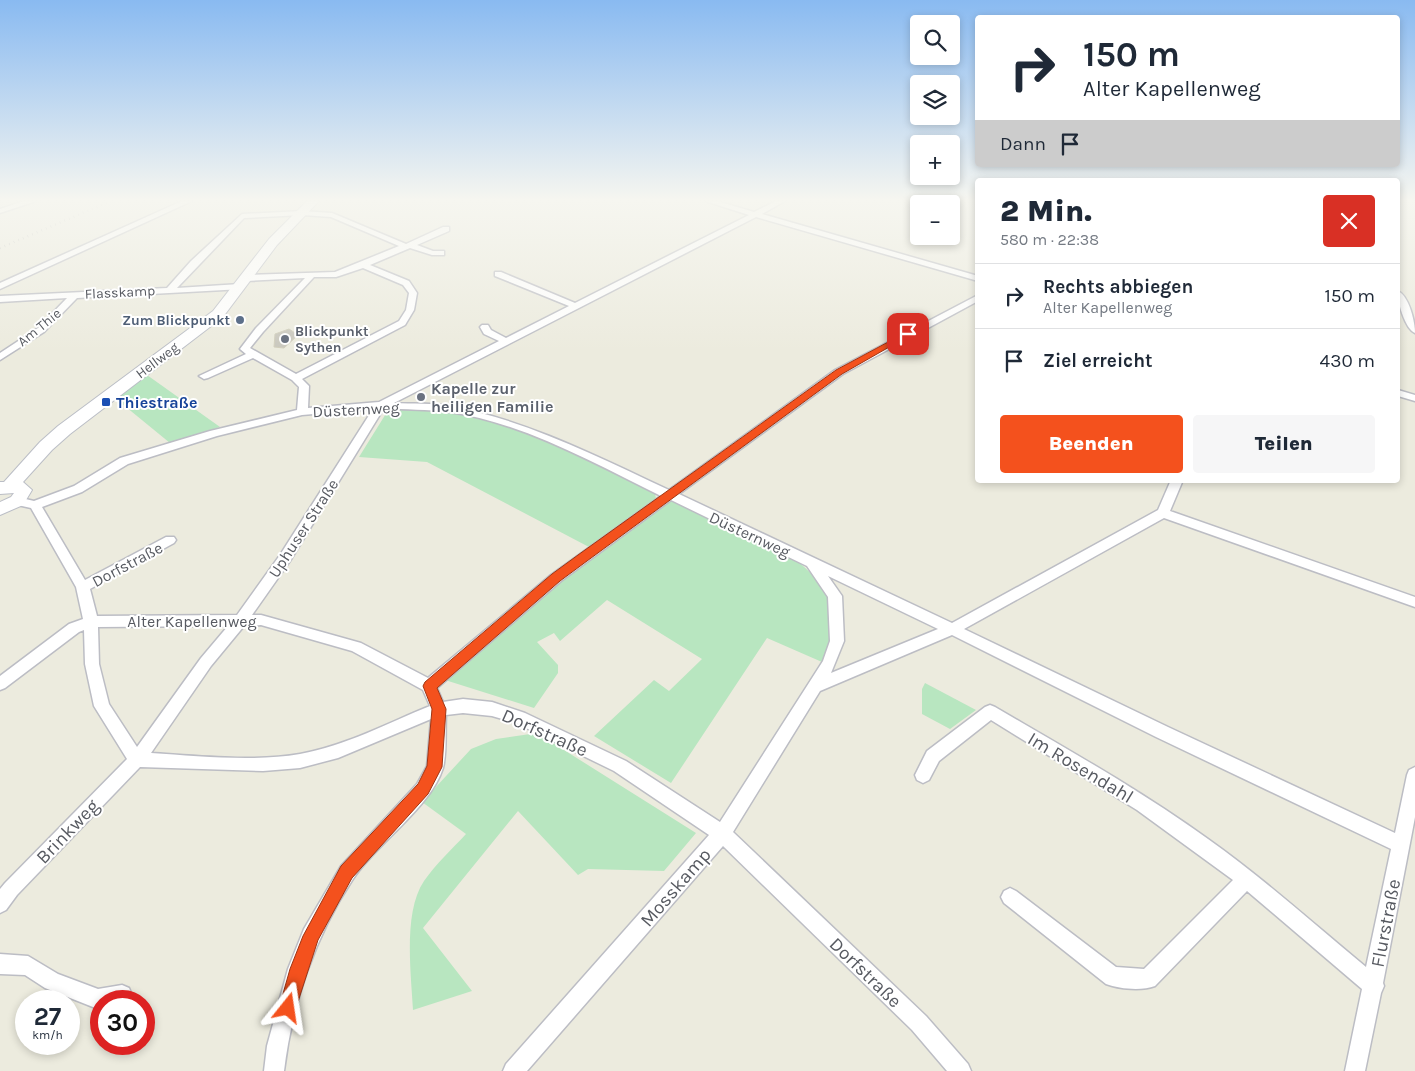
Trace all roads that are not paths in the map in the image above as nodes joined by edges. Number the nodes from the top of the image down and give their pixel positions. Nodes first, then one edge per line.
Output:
1 (78, 251) edge
2 (206, 251) edge
3 (266, 251) edge
4 (396, 251) edge
5 (425, 251) edge
6 (685, 251) edge
7 (881, 251) edge
8 (441, 253) dead end
9 (363, 265) junction
10 (498, 274) dead end
11 (310, 277) junction
12 (975, 278) edge
13 (243, 283) junction
14 (0, 286) edge
15 (170, 290) junction
16 (76, 294) junction
17 (0, 298) edge
18 (975, 298) edge
19 (1400, 298) edge
20 (576, 306) junction
21 (485, 327) dead end
22 (1415, 330) edge
23 (506, 341) junction
24 (252, 354) junction
25 (0, 357) edge
26 (204, 376) dead end
27 (296, 378) junction
28 (1400, 394) edge
29 (1415, 398) edge
30 (381, 405) junction
31 (302, 412) junction
32 (1176, 483) edge
33 (9, 492) edge
34 (669, 496) junction
35 (35, 505) junction
36 (0, 509) edge
37 (1163, 513) junction
38 (170, 540) dead end
39 (812, 563) junction
40 (83, 587) junction
41 (1415, 602) edge
42 (240, 621) junction
43 (91, 622) junction
44 (952, 628) junction
45 (0, 684) edge
46 (430, 686) junction
47 (815, 686) junction
48 (439, 709) junction
49 (137, 760) junction
50 (923, 775) dead end
51 (1415, 775) edge
52 (722, 834) junction
53 (1400, 844) junction
54 (1246, 879) junction
55 (1010, 897) dead end
56 (0, 904) edge
57 (0, 964) edge
58 (1374, 986) junction
59 (90, 996) edge
60 (274, 1071) edge
61 (513, 1071) edge
62 (961, 1071) edge
63 (1355, 1071) edge

1 - 14 street
2 - 15 street
3 - 13 street, Hellweg
4 - 9 street, Flasskamp
5 - 8 street
6 - 20 street
7 - 12 street
9 - 11 street, Flasskamp
9 - 27 street
10 - 20 street
11 - 13 street, Flasskamp
11 - 24 street
13 - 15 street, Flasskamp
13 - 33 street, Hellweg
15 - 16 street, Flasskamp
16 - 17 street, Flasskamp
16 - 25 street, Am Thie
18 - 34 street
19 - 22 street
20 - 23 street
21 - 23 street
23 - 30 street
24 - 26 street
24 - 27 street
27 - 31 street
28 - 29 street
30 - 31 street, Düsternweg
30 - 34 street, Düsternweg
30 - 42 street, Uphuser Straße
31 - 35 street, Düsternweg
32 - 37 street
33 - 35 street
33 - 36 street
34 - 39 street, Düsternweg
34 - 46 street
35 - 40 street, Dorfstraße
37 - 41 street
37 - 44 street
38 - 40 street, Dorfstraße
39 - 44 street, Düsternweg
39 - 47 street, Mosskamp
40 - 43 street, Dorfstraße
42 - 43 street, Alter Kapellenweg
42 - 46 street, Alter Kapellenweg
42 - 49 street, Uphuser Straße
43 - 45 street
43 - 49 street, Dorfstraße
44 - 47 street
44 - 53 street, Düsternweg
46 - 48 street
47 - 52 street, Mosskamp
48 - 49 street, Dorfstraße
48 - 52 street, Dorfstraße
48 - 60 street
49 - 56 street, Brinkweg
50 - 54 street, Im Rosendahl
51 - 53 street, Flurstraße
52 - 61 street, Mosskamp
52 - 62 street, Dorfstraße
53 - 58 street, Flurstraße
54 - 55 street
54 - 58 street, Im Rosendahl
57 - 59 street
58 - 63 street, Flurstraße

